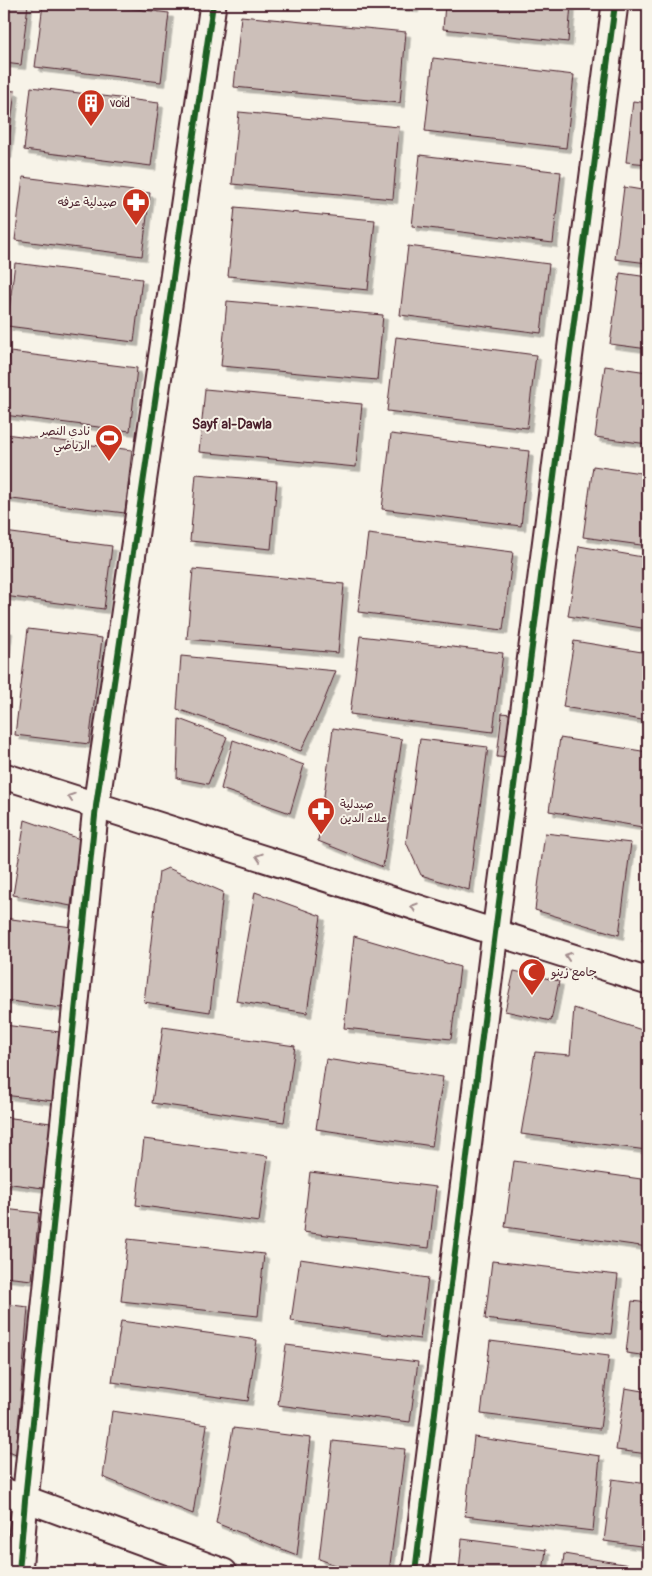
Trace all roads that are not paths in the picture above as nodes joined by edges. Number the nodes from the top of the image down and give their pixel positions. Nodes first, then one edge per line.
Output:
1 (213, 4) edge
2 (615, 4) edge
3 (4, 776) edge
4 (96, 806) junction
5 (495, 932) junction
6 (648, 982) edge
7 (14, 1496) edge
8 (19, 1572) edge
9 (224, 1572) edge
10 (415, 1572) edge

1 - 4 street
2 - 5 street
4 -> 3 street
5 -> 4 street
4 - 7 street
6 -> 5 street
5 - 10 street
7 - 8 street
7 - 9 street

